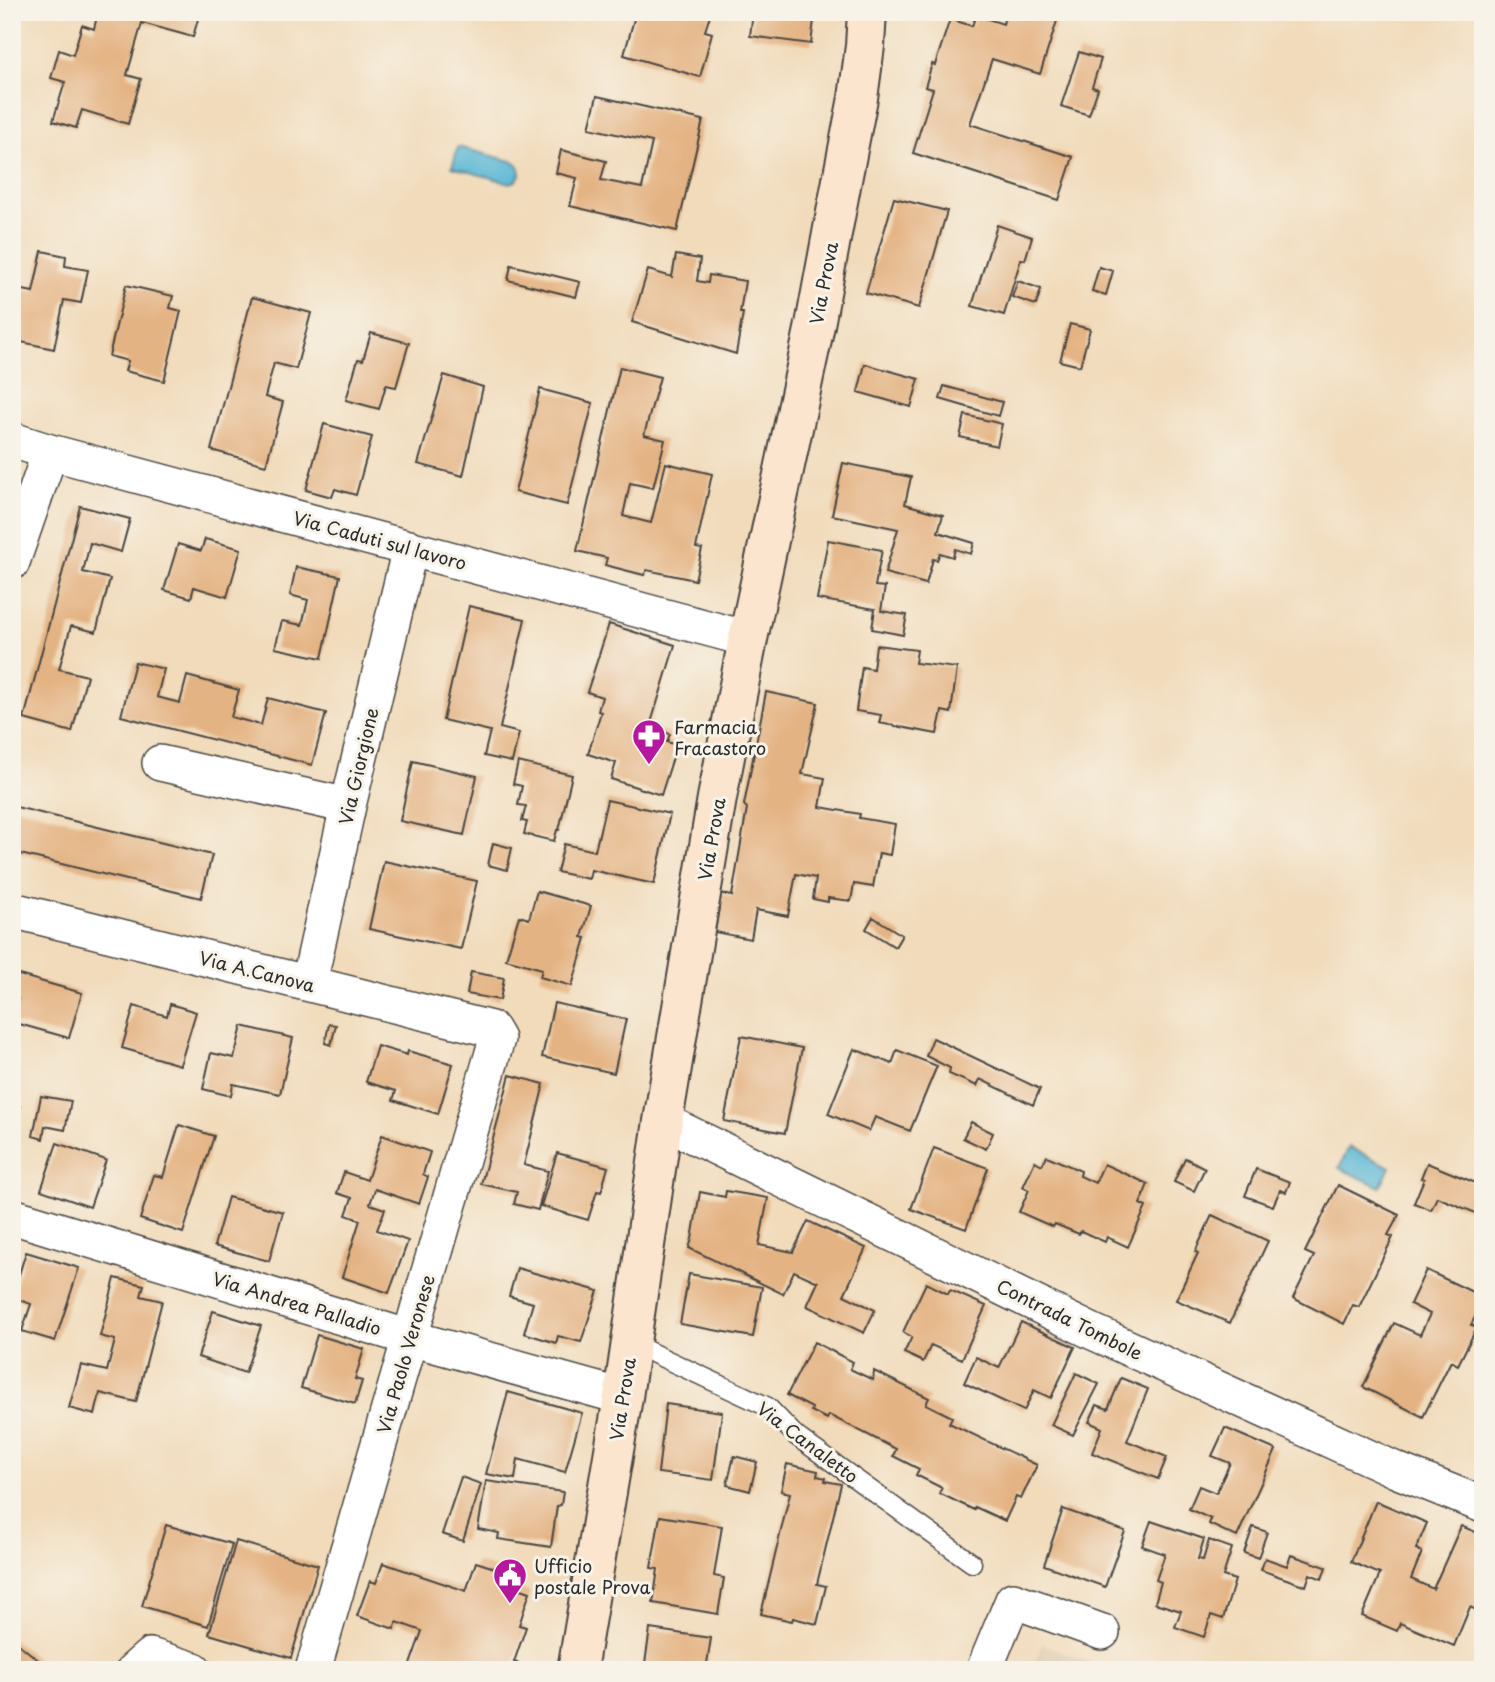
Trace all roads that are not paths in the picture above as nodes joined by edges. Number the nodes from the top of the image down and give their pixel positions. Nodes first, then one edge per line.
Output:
1 (867, 12) edge
2 (12, 440) edge
3 (50, 452) junction
4 (410, 548) junction
5 (12, 562) edge
6 (748, 639) junction
7 (160, 763) dead end
8 (348, 806) junction
9 (12, 910) edge
10 (309, 984) junction
11 (497, 1039) joint
12 (663, 1121) junction
13 (12, 1216) edge
14 (410, 1338) junction
15 (631, 1343) junction
16 (623, 1397) junction
17 (1483, 1505) edge
18 (972, 1563) dead end
19 (1102, 1632) dead end
20 (134, 1670) edge
21 (194, 1670) edge
22 (313, 1670) edge
23 (577, 1670) edge
24 (984, 1670) edge

1 - 6 main road, Via Prova
2 - 3 street, Via Caduti sul lavoro
3 - 4 street, Via Caduti sul lavoro
3 - 5 street
4 - 6 street, Via Caduti sul lavoro
4 - 8 street, Via Giorgione
6 - 12 main road, Via Prova
7 - 8 street
8 - 10 street, Via Giorgione
9 - 10 street, Via A.Canova
10 - 11 street, Via A.Canova
11 - 14 street, Via Paolo Veronese
12 - 15 main road, Via Prova
12 - 17 street, Contrada Tombole
13 - 14 street, Via Andrea Palladio
14 - 16 street, Via Andrea Palladio
14 - 22 street, Via Paolo Veronese
15 - 16 main road, Via Prova
15 - 18 lane, Via Canaletto
16 - 23 main road, Via Prova
19 - 24 street
20 - 21 street

